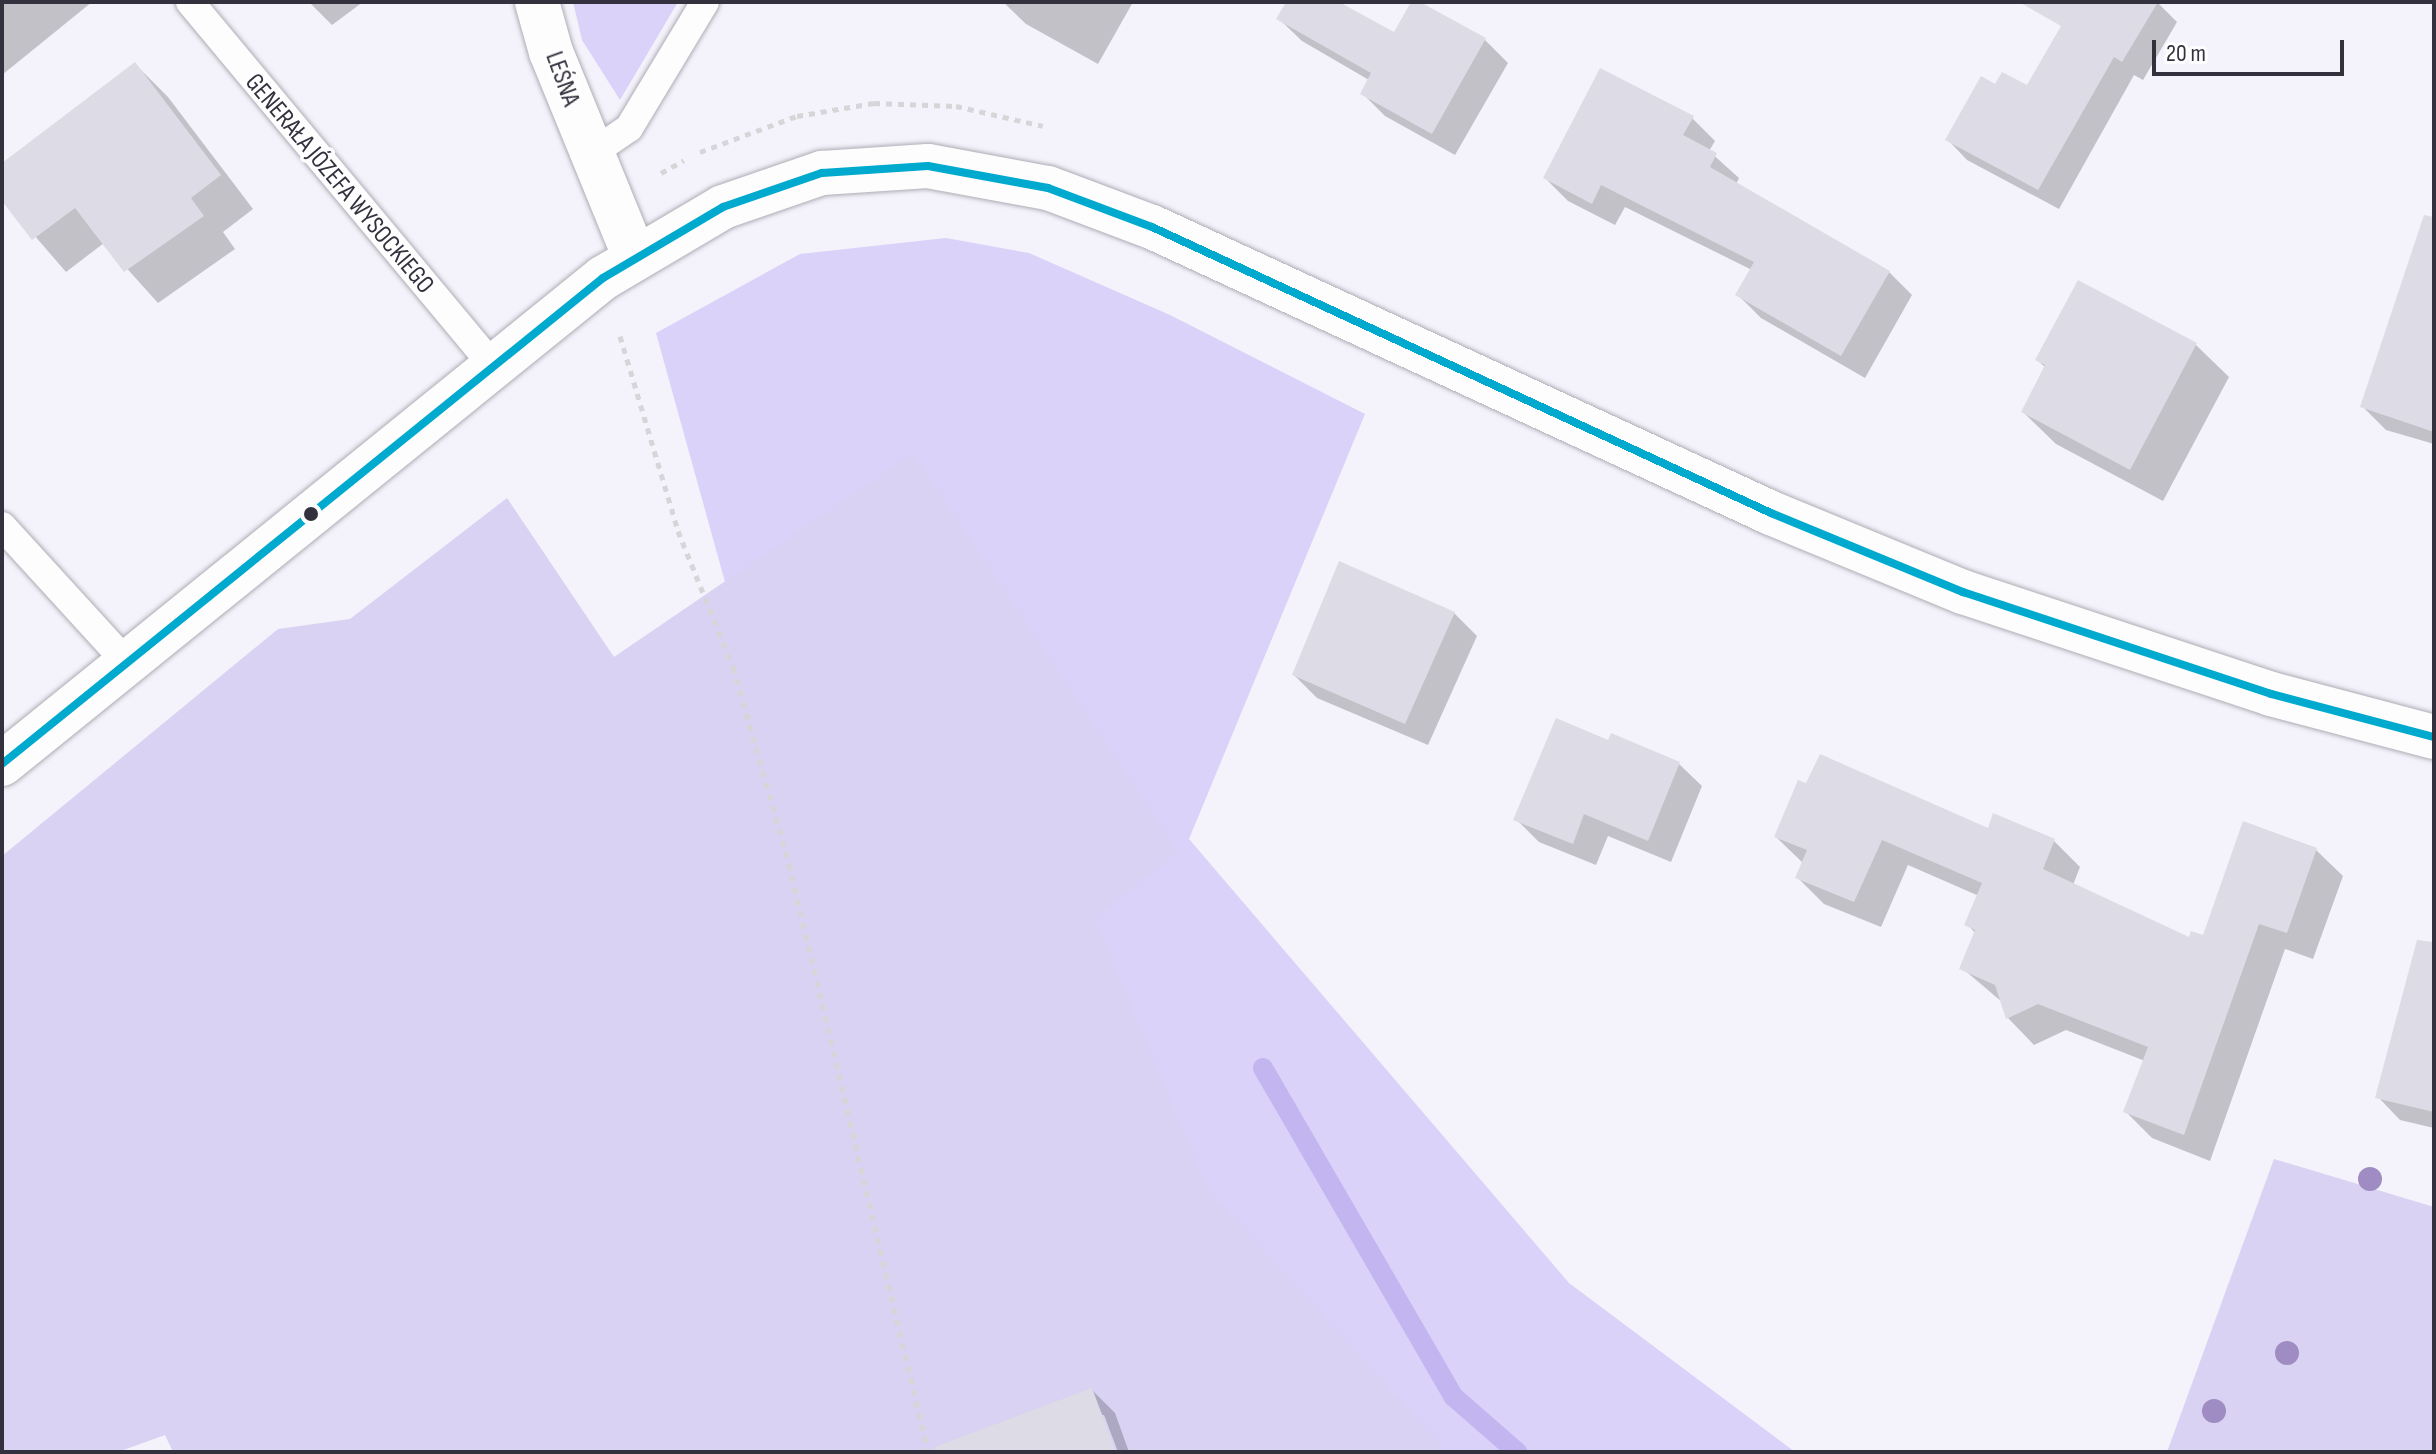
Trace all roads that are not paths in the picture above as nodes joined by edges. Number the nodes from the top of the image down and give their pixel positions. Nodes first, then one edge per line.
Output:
1 (190, 2) edge
2 (537, 2) edge
3 (705, 2) edge
4 (591, 154) junction
5 (619, 268) junction
6 (492, 364) junction
7 (2, 526) edge
8 (126, 662) junction
9 (2434, 737) edge
10 (2, 764) edge

1 - 6 lane, GENERAŁA JÓZEFA WYSOCKIEGO
2 - 4 street, LEŚNA
3 - 4 lane
4 - 5 street, LEŚNA
5 - 6 street
5 - 9 street
6 - 8 street
7 - 8 lane
8 - 10 street

